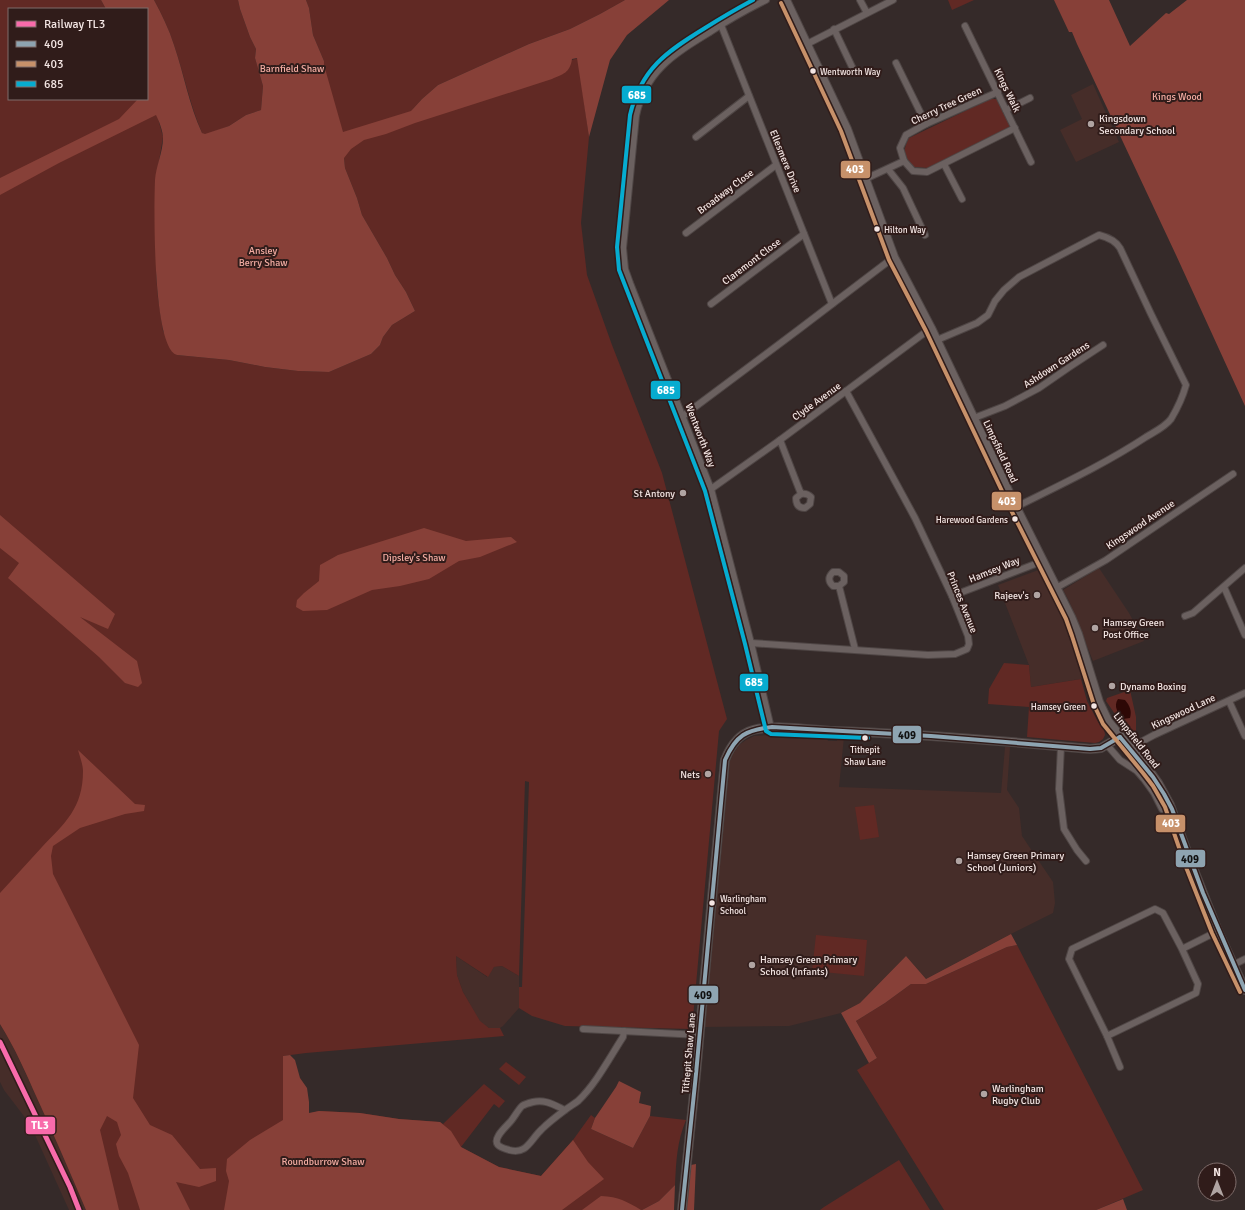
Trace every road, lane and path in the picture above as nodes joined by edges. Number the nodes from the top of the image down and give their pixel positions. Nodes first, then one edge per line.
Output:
1 (766, 0) edge
2 (786, 0) edge
3 (860, 0) edge
4 (893, 0) edge
5 (867, 13) junction
6 (721, 25) junction
7 (965, 26) dead end
8 (834, 29) junction
9 (807, 44) junction
10 (896, 63) dead end
11 (854, 71) dead end
12 (998, 92) junction
13 (749, 96) junction
14 (1030, 98) dead end
15 (1006, 110) junction
16 (926, 124) junction
17 (1015, 128) junction
18 (696, 137) dead end
19 (904, 160) junction
20 (1032, 162) dead end
21 (944, 164) junction
22 (776, 165) junction
23 (888, 168) junction
24 (865, 178) junction
25 (962, 199) dead end
26 (916, 232) dead end
27 (686, 233) dead end
28 (804, 234) junction
29 (894, 257) junction
30 (711, 304) dead end
31 (832, 304) junction
32 (931, 328) junction
33 (937, 340) junction
34 (1103, 345) dead end
35 (846, 391) junction
36 (683, 416) junction
37 (974, 418) junction
38 (780, 440) junction
39 (1233, 474) dead end
40 (710, 489) junction
41 (801, 494) dead end
42 (1016, 507) junction
43 (1043, 561) junction
44 (1245, 568) edge
45 (839, 586) dead end
46 (1224, 587) junction
47 (1056, 588) junction
48 (952, 596) junction
49 (1185, 616) dead end
50 (1245, 635) edge
51 (751, 642) junction
52 (855, 649) junction
53 (1245, 693) edge
54 (1229, 701) junction
55 (770, 728) junction
56 (1245, 736) edge
57 (1120, 737) junction
58 (1107, 745) junction
59 (1061, 746) junction
60 (1131, 749) junction
61 (1170, 805) junction
62 (1086, 861) dead end
63 (1218, 931) junction
64 (1182, 949) junction
65 (1245, 959) edge
66 (1233, 965) junction
67 (1245, 990) edge
68 (583, 1029) dead end
69 (624, 1031) junction
70 (699, 1035) junction
71 (1107, 1036) junction
72 (1120, 1067) dead end
73 (565, 1110) junction
74 (682, 1210) edge

1 - 6 street, Wentworth Way
2 - 9 main road, Limpsfield Road
3 - 5 street
4 - 5 street
5 - 8 street
6 - 13 street, Ellesmere Drive
6 - 36 street, Wentworth Way
7 - 12 street, Kings Walk
8 - 9 street
8 - 11 street
9 - 24 main road, Limpsfield Road
10 - 16 street
12 - 15 street, Kings Walk
12 - 16 street, Cherry Tree Green
13 - 18 street
13 - 22 street, Ellesmere Drive
14 - 15 street
15 - 17 street, Kings Walk
16 - 19 street, Cherry Tree Green
17 - 20 street, Kings Walk
17 - 21 street
19 - 21 street
19 - 23 street
21 - 25 street
22 - 27 street, Broadway Close
22 - 28 street, Ellesmere Drive
23 - 24 street
23 - 26 street
24 - 29 main road, Limpsfield Road
28 - 30 street, Claremont Close
28 - 31 street, Ellesmere Drive
29 - 31 street
29 - 32 main road, Limpsfield Road
31 - 36 street
32 - 33 main road, Limpsfield Road
32 - 35 street, Clyde Avenue
33 - 37 main road, Limpsfield Road
33 - 42 street
34 - 37 street, Ashdown Gardens
35 - 38 street, Clyde Avenue
35 - 48 street, Princes Avenue
36 - 40 street, Wentworth Way
37 - 42 main road, Limpsfield Road
38 - 40 street, Clyde Avenue
38 - 41 street
39 - 47 street, Kingswood Avenue
40 - 51 street, Wentworth Way
42 - 43 main road, Limpsfield Road
43 - 47 main road, Limpsfield Road
43 - 48 street, Hamsey Way
44 - 46 street
45 - 52 street
46 - 49 street
46 - 50 street
47 - 57 main road, Limpsfield Road
48 - 52 street, Princes Avenue
51 - 52 street, Princes Avenue
51 - 55 street, Wentworth Way
53 - 54 street, Kingswood Lane
54 - 56 street
54 - 60 street, Kingswood Lane
55 - 59 main road, Tithepit Shaw Lane
55 - 70 main road, Tithepit Shaw Lane
57 - 58 main road, Tithepit Shaw Lane
57 - 60 main road, Limpsfield Road
58 - 59 main road, Tithepit Shaw Lane
58 - 61 street
59 - 62 street
60 - 61 main road, Limpsfield Road
61 - 63 main road, Limpsfield Road
63 - 64 street
63 - 66 main road, Limpsfield Road
64 - 71 street
64 - 71 street
65 - 66 street
66 - 67 main road, Limpsfield Road
68 - 69 street
69 - 70 street
69 - 73 street
70 - 74 main road, Tithepit Shaw Lane
71 - 72 street
73 - 73 street

